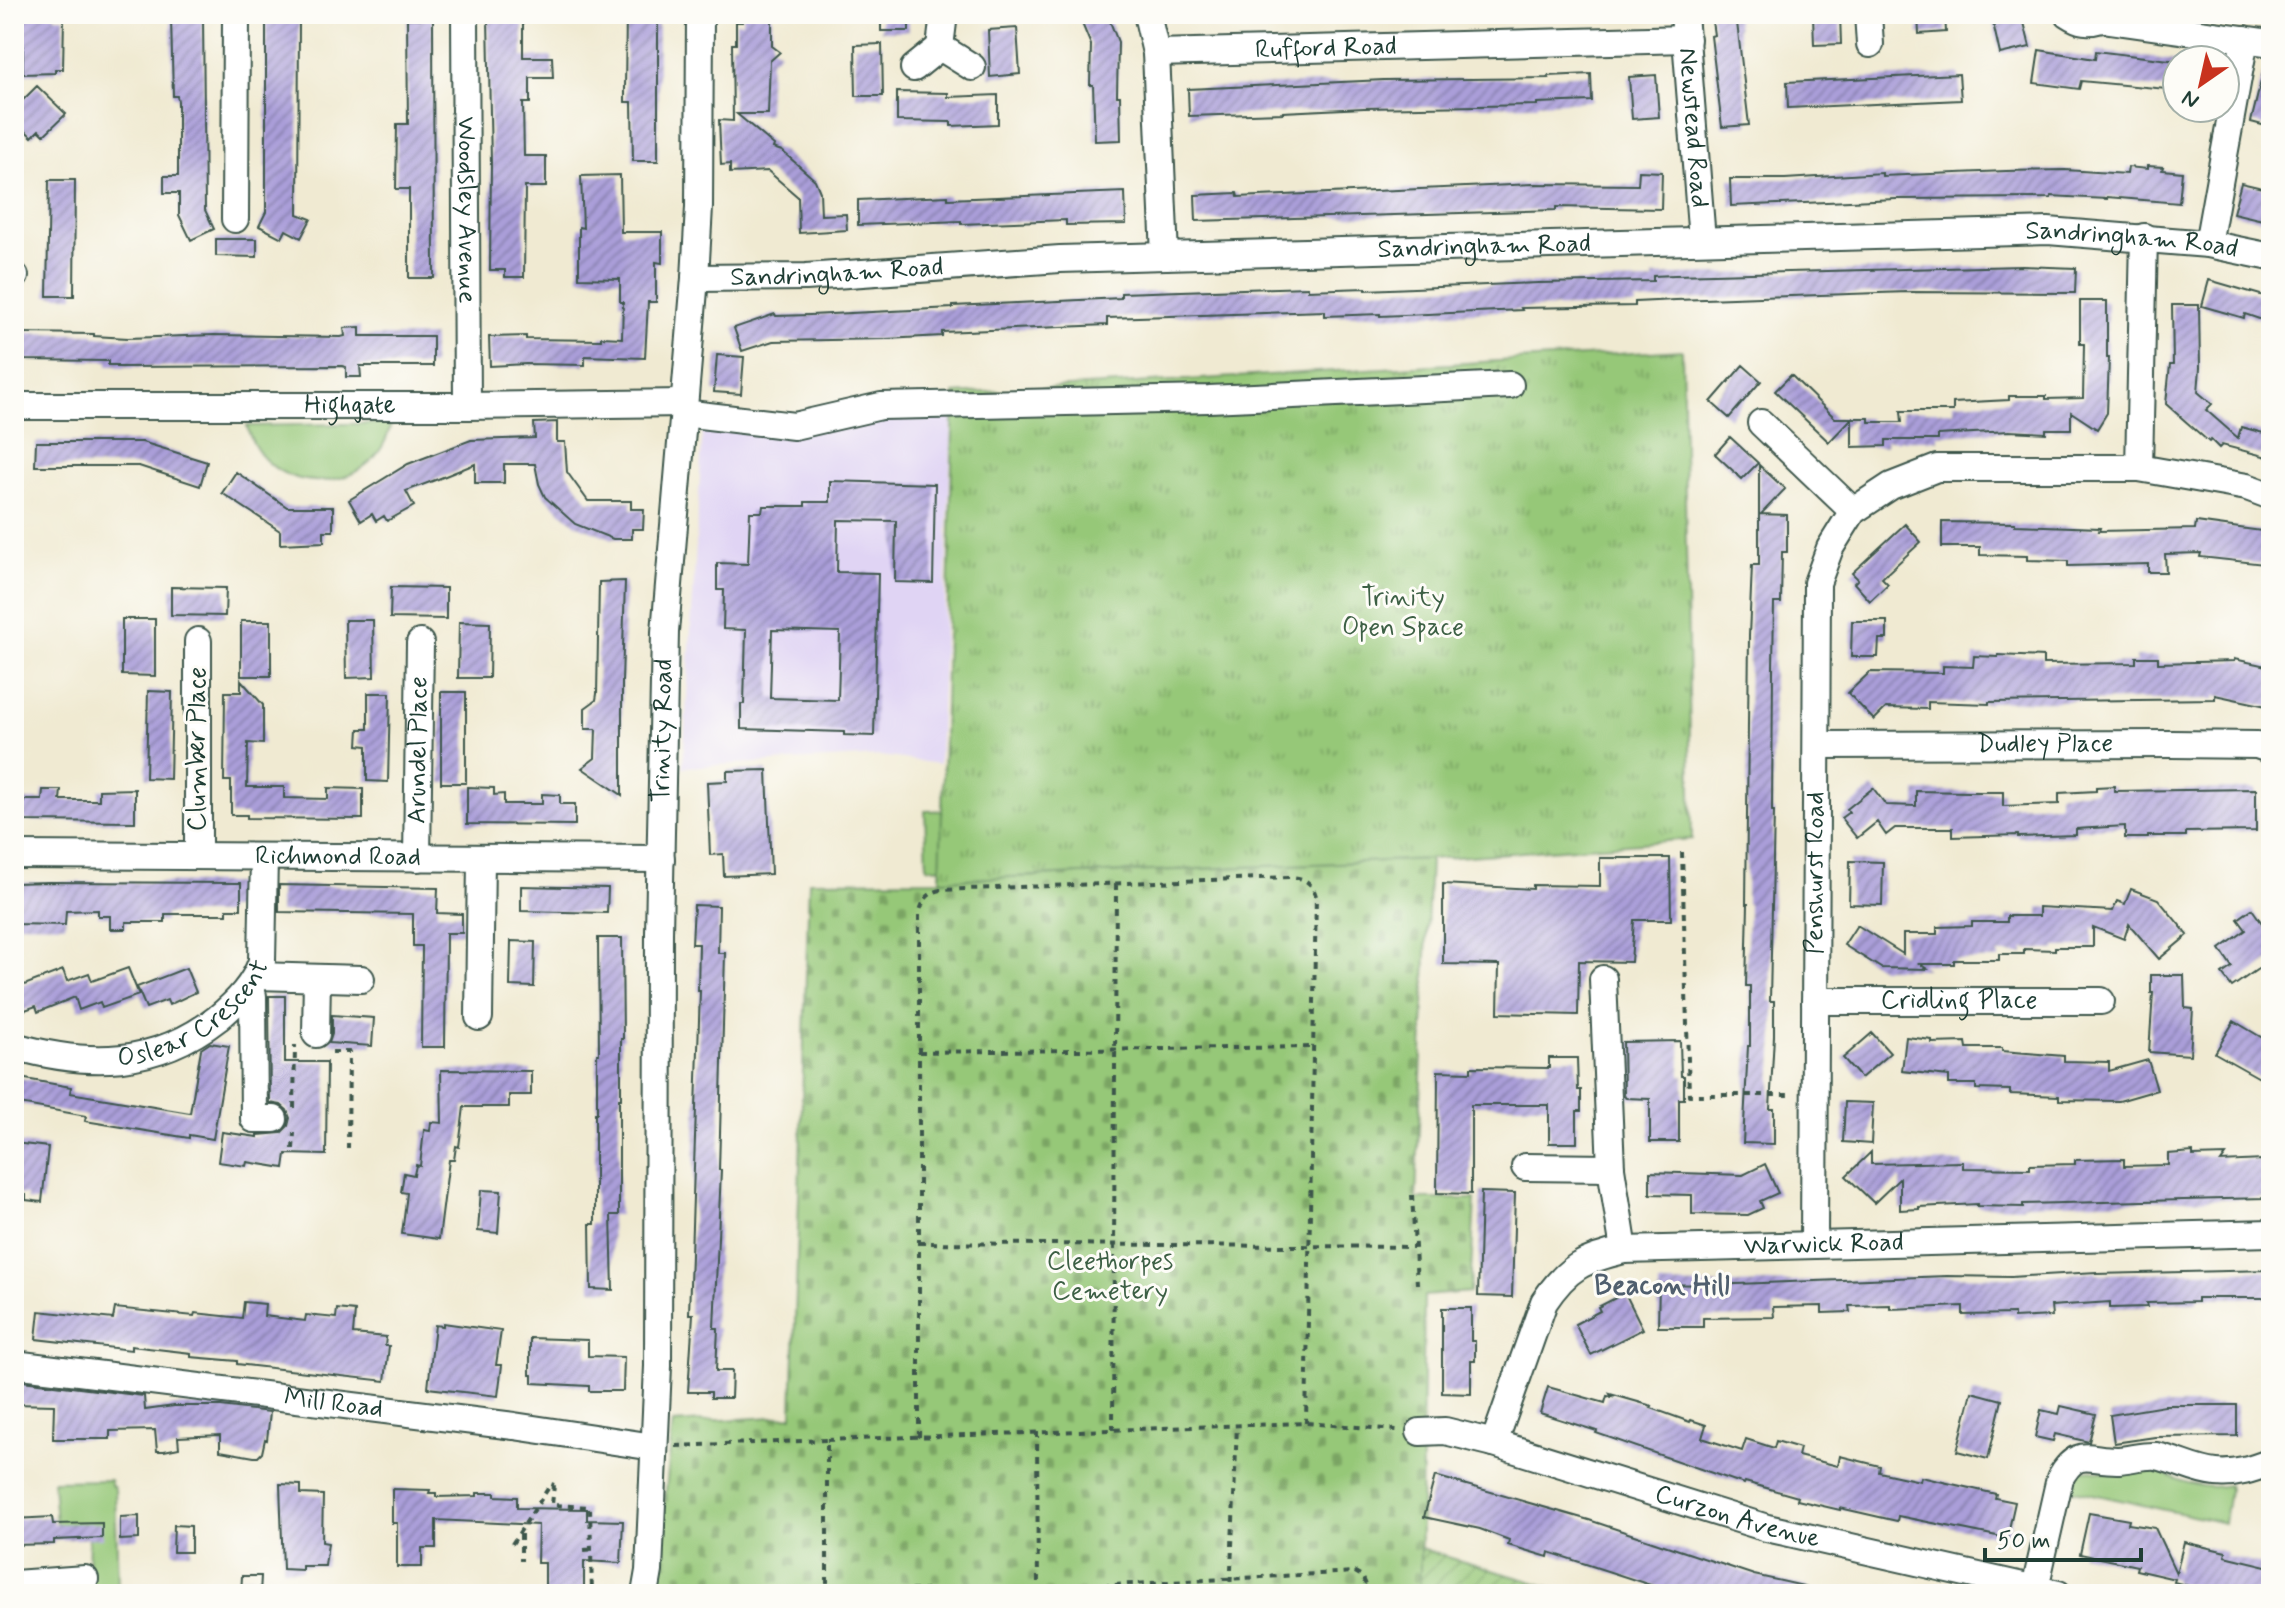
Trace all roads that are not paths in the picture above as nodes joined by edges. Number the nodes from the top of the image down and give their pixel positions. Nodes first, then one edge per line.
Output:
1 (236, 14) edge
2 (465, 14) edge
3 (700, 14) edge
4 (944, 14) edge
5 (1147, 14) edge
6 (1868, 14) edge
7 (2068, 14) edge
8 (2104, 16) edge
9 (1686, 27) edge
10 (2240, 33) edge
11 (1870, 44) dead end
12 (940, 47) junction
13 (1156, 53) junction
14 (972, 67) dead end
15 (914, 68) dead end
16 (235, 219) dead end
17 (2144, 237) junction
18 (1702, 240) junction
19 (2208, 244) junction
20 (1165, 256) junction
21 (2271, 257) edge
22 (695, 278) junction
23 (1510, 385) dead end
24 (14, 406) edge
25 (467, 406) junction
26 (684, 408) junction
27 (1761, 423) dead end
28 (2139, 468) junction
29 (2271, 496) edge
30 (1853, 511) junction
31 (198, 641) dead end
32 (420, 643) dead end
33 (1817, 745) junction
34 (2271, 750) edge
35 (14, 855) edge
36 (198, 856) junction
37 (264, 857) junction
38 (417, 858) junction
39 (481, 858) junction
40 (661, 859) junction
41 (317, 978) junction
42 (361, 979) dead end
43 (1603, 979) dead end
44 (252, 983) junction
45 (1815, 1001) junction
46 (2101, 1001) dead end
47 (479, 1017) dead end
48 (316, 1034) road end
49 (14, 1046) edge
50 (274, 1119) dead end
51 (1525, 1167) dead end
52 (1611, 1168) junction
53 (2271, 1233) edge
54 (1814, 1245) junction
55 (1624, 1250) junction
56 (14, 1364) edge
57 (1420, 1432) road end
58 (1494, 1443) junction
59 (654, 1447) junction
60 (2271, 1462) edge
61 (85, 1579) dead end
62 (14, 1584) edge
63 (2046, 1591) edge
64 (645, 1594) edge

1 - 16 street
2 - 25 street, Woodsley Avenue
3 - 22 street, Trinity Road
4 - 12 street
5 - 13 street
6 - 11 street
7 - 8 street
8 - 10 street
9 - 13 street, Rufford Road
9 - 18 street, Newstead Road
10 - 19 street
12 - 14 street
12 - 15 street
13 - 20 street
17 - 18 street, Sandringham Road
17 - 19 street, Sandringham Road
17 - 28 street
18 - 20 street, Sandringham Road
19 - 21 street, Sandringham Road
20 - 22 street, Sandringham Road
22 - 26 street, Trinity Road
23 - 26 street, Highgate
24 - 25 street, Highgate
25 - 26 street, Highgate
26 - 40 street, Trinity Road
27 - 30 street
28 - 29 street, Penshurst Road
28 - 30 street, Penshurst Road
30 - 33 street, Penshurst Road
31 - 36 street, Clumber Place
32 - 38 street, Arundel Place
33 - 34 street, Dudley Place
33 - 45 street, Penshurst Road
35 - 36 street, Richmond Road
36 - 37 street, Richmond Road
37 - 38 street, Richmond Road
37 - 44 street, Oslear Crescent
38 - 39 street, Richmond Road
39 - 40 street, Richmond Road
39 - 47 street
40 - 59 street, Trinity Road
41 - 42 street
41 - 44 street
41 - 48 street
43 - 52 street
44 - 49 street, Oslear Crescent
44 - 50 street
45 - 46 street, Cridling Place
45 - 54 street, Penshurst Road
51 - 52 street
52 - 55 street
53 - 54 street, Warwick Road
54 - 55 street, Warwick Road
55 - 58 street, Warwick Road
56 - 59 street, Mill Road
57 - 58 street, Curzon Avenue
58 - 63 street, Curzon Avenue
59 - 64 street, Trinity Road
60 - 63 street
61 - 62 street

